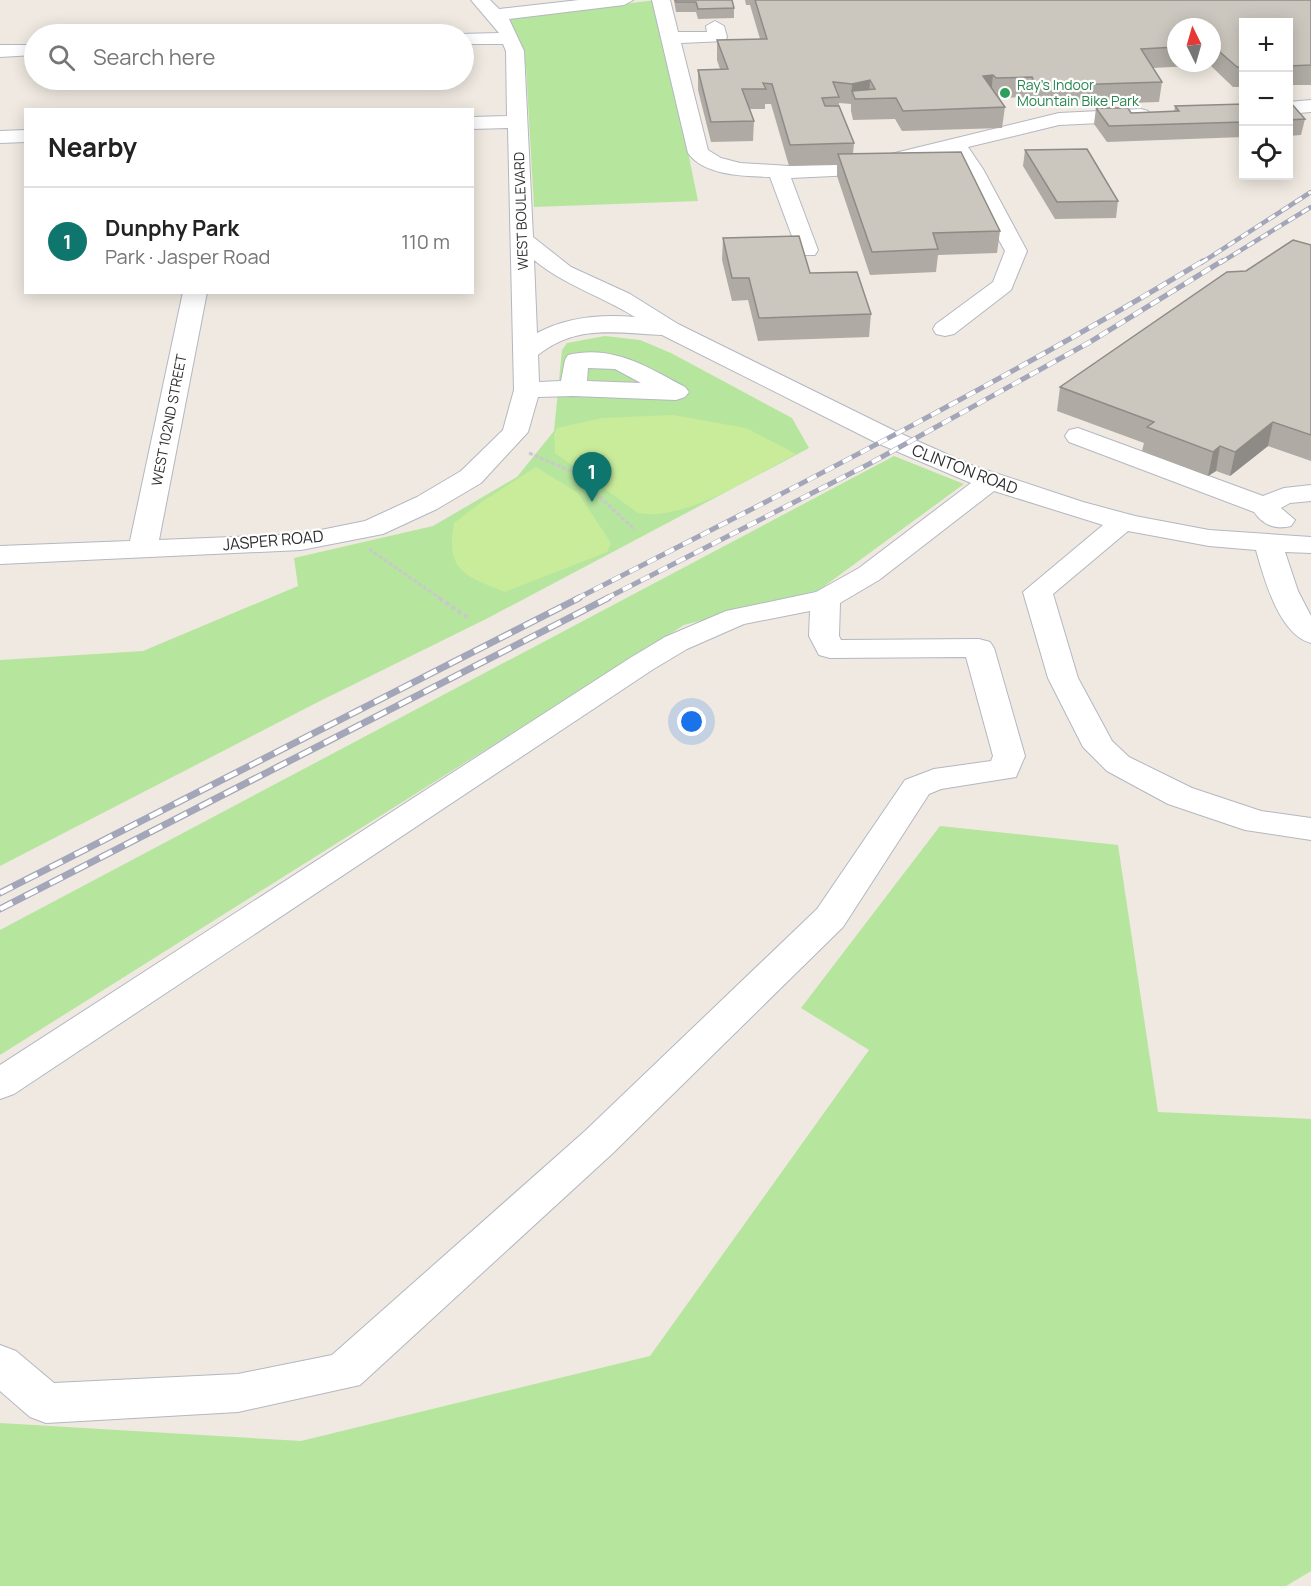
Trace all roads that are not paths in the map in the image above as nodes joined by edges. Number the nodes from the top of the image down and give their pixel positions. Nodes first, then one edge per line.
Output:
1 (480, 0) edge
2 (624, 0) edge
3 (661, 0) edge
4 (497, 15) junction
5 (715, 26) dead end
6 (511, 38) junction
7 (669, 38) junction
8 (474, 39) edge
9 (24, 50) edge
10 (0, 51) edge
11 (1311, 106) edge
12 (1293, 108) edge
13 (1166, 114) edge
14 (517, 122) junction
15 (474, 123) edge
16 (24, 136) edge
17 (0, 137) edge
18 (956, 144) junction
19 (778, 171) junction
20 (523, 240) junction
21 (807, 249) dead end
22 (523, 264) junction
23 (554, 274) junction
24 (195, 294) edge
25 (669, 329) junction
26 (945, 330) dead end
27 (525, 353) junction
28 (573, 388) dead end
29 (527, 390) junction
30 (1078, 436) dead end
31 (522, 442) joint
32 (990, 481) junction
33 (1311, 493) edge
34 (1267, 507) junction
35 (1123, 521) junction
36 (1268, 542) junction
37 (1310, 545) edge
38 (143, 548) junction
39 (0, 555) edge
40 (825, 599) junction
41 (1311, 634) edge
42 (1311, 829) edge
43 (0, 1084) edge
44 (0, 1364) edge

1 - 4 street, WEST BOULEVARD
2 - 4 street
3 - 7 street
4 - 6 street, WEST BOULEVARD
5 - 7 street
6 - 8 street
6 - 14 street, WEST BOULEVARD
7 - 19 street
9 - 10 street
11 - 12 street
13 - 18 street
14 - 15 street
14 - 20 street, WEST BOULEVARD
16 - 17 street
18 - 19 street
18 - 26 street
19 - 21 street
20 - 22 street, WEST BOULEVARD
20 - 23 street, CLINTON ROAD
22 - 23 street, CLINTON ROAD
22 - 27 street, WEST BOULEVARD
23 - 25 street, CLINTON ROAD
24 - 38 street, WEST 102ND STREET
25 - 27 street
25 - 32 street, CLINTON ROAD
27 - 29 street, WEST BOULEVARD
28 - 29 street
29 - 31 street, WEST BOULEVARD
30 - 34 street
31 - 38 street, JASPER ROAD
32 - 35 street, CLINTON ROAD
32 - 40 street
33 - 34 street
34 - 37 street
35 - 36 street, CLINTON ROAD
35 - 42 street
36 - 37 street, CLINTON ROAD
36 - 41 street
38 - 39 street, JASPER ROAD
40 - 43 street
40 - 44 street

